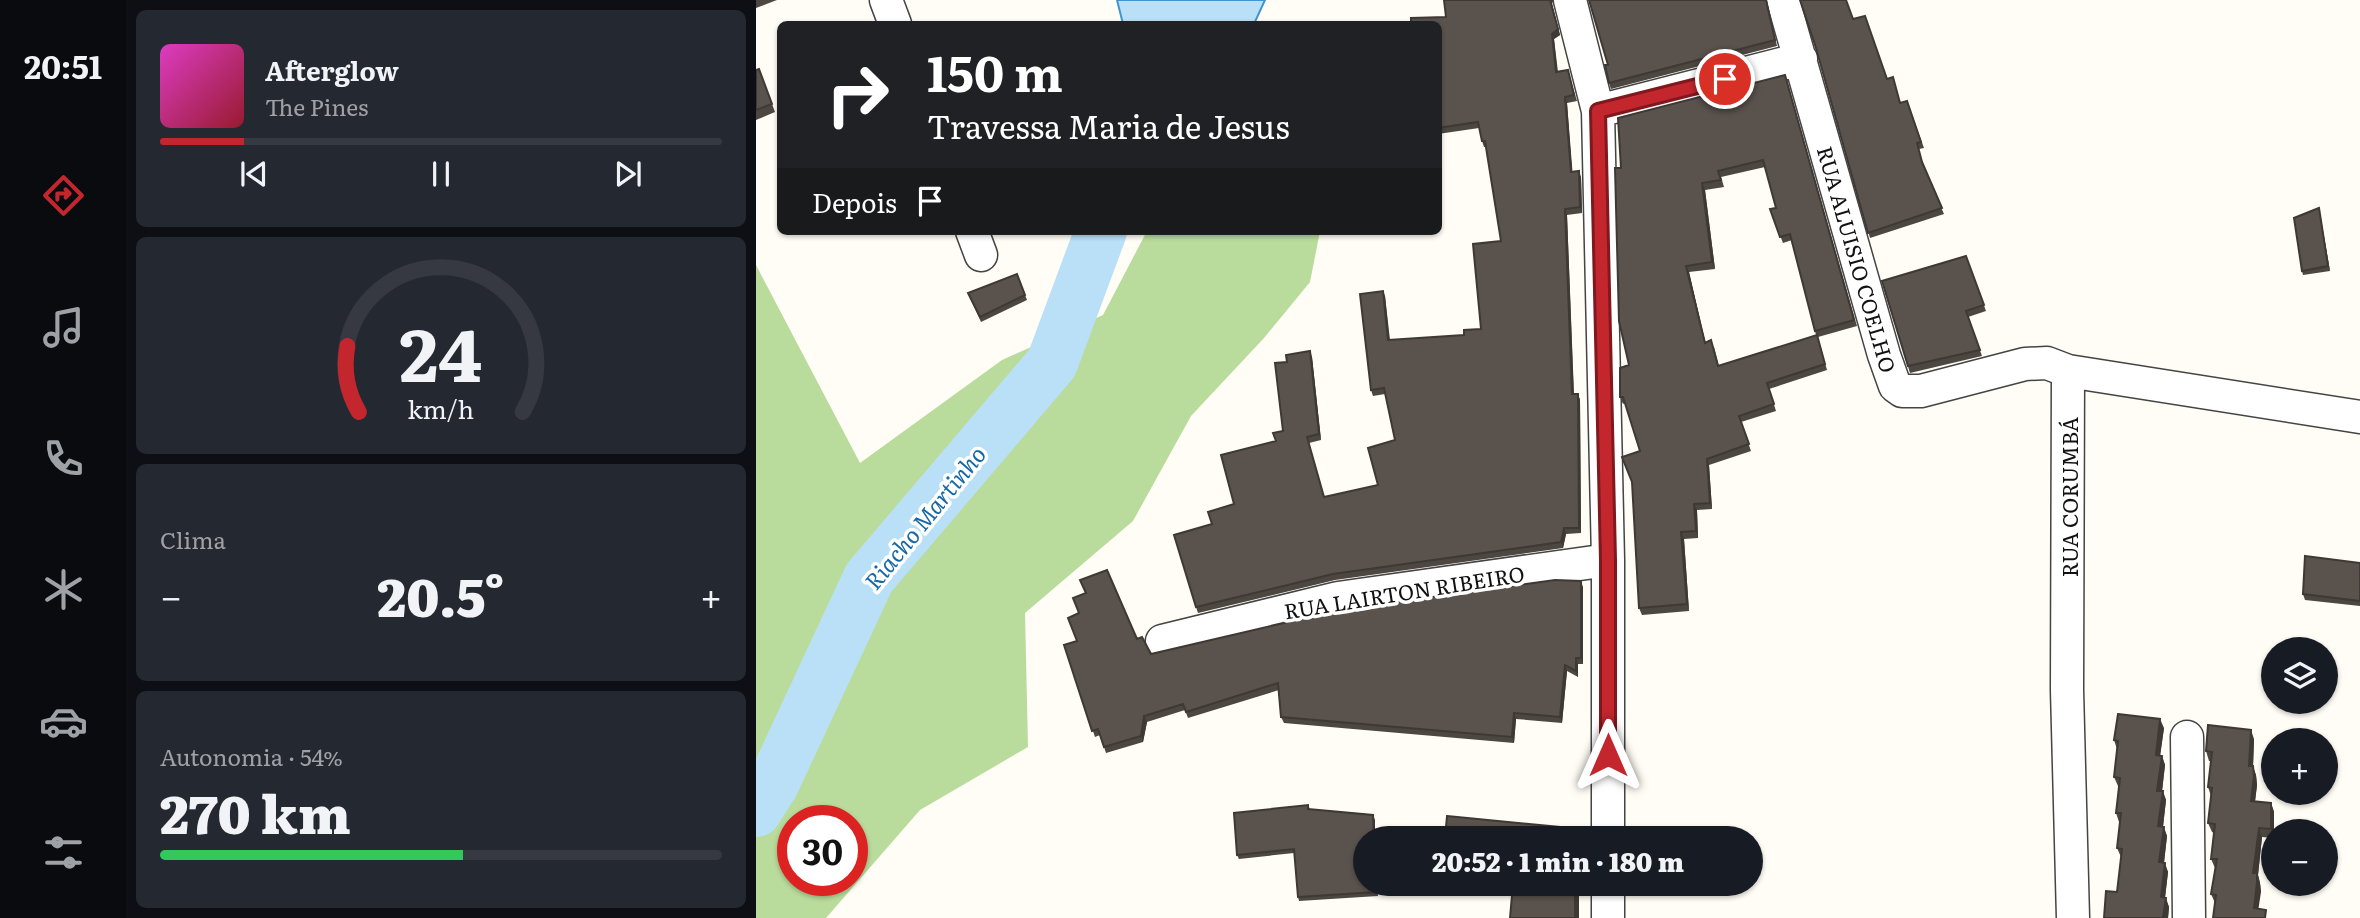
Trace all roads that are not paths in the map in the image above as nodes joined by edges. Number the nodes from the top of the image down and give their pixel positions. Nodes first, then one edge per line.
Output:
1 (886, 0) edge
2 (1570, 0) edge
3 (1783, 0) edge
4 (894, 21) edge
5 (1801, 60) junction
6 (1598, 111) junction
7 (2068, 371) junction
8 (2360, 417) edge
9 (1608, 560) junction
10 (1162, 641) dead end
11 (2187, 737) dead end
12 (1608, 826) edge
13 (1608, 896) edge
14 (1608, 918) edge
15 (2073, 918) edge
16 (2189, 918) edge

1 - 4 street
2 - 6 street
3 - 5 street, RUA ALUISIO COELHO
5 - 6 street
5 - 7 street, RUA ALUISIO COELHO
6 - 9 street
7 - 8 street
7 - 15 street, RUA CORUMBÁ
9 - 10 street, RUA LAIRTON RIBEIRO
9 - 12 street
11 - 16 street
13 - 14 street

